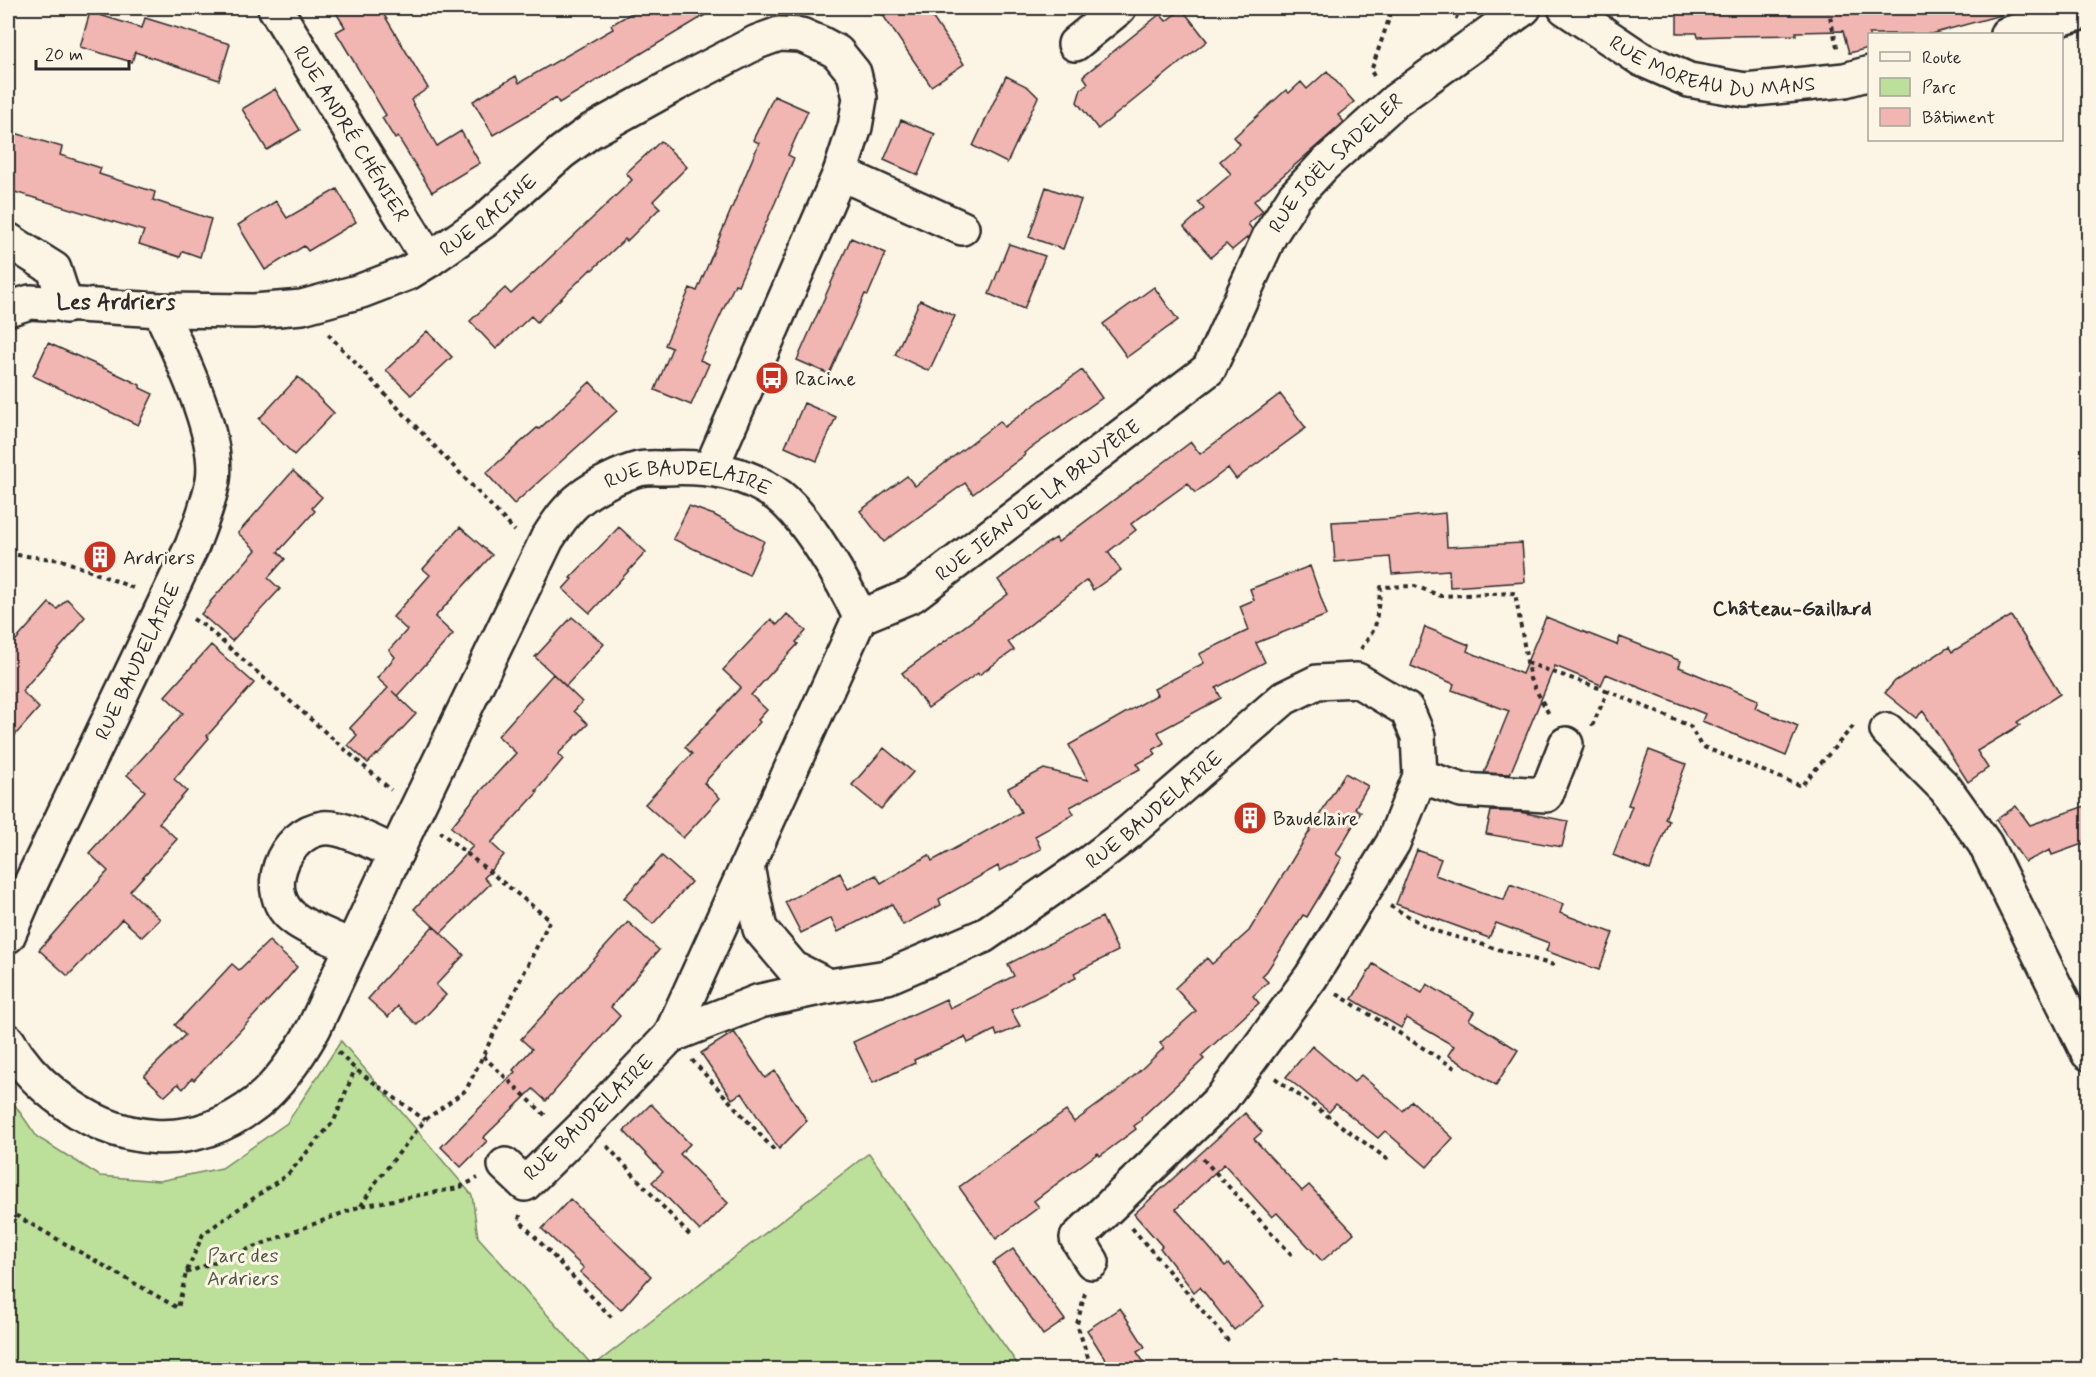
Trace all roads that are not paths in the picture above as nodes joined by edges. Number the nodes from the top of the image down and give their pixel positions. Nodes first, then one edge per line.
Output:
1 (275, 8) edge
2 (1119, 8) edge
3 (1524, 8) edge
4 (1565, 8) edge
5 (2088, 11) edge
6 (2011, 33) edge
7 (1075, 44) dead end
8 (1857, 77) edge
9 (840, 173) junction
10 (962, 228) dead end
11 (8, 240) edge
12 (429, 260) junction
13 (66, 306) junction
14 (8, 309) edge
15 (160, 310) junction
16 (1209, 369) joint
17 (711, 468) junction
18 (860, 617) junction
19 (1887, 730) road end
20 (1566, 744) road end
21 (1420, 776) junction
22 (396, 853) junction
23 (747, 867) junction
24 (8, 936) edge
25 (352, 947) junction
26 (829, 986) junction
27 (670, 1036) junction
28 (8, 1041) edge
29 (2088, 1053) edge
30 (515, 1174) road end
31 (1092, 1262) road end

1 - 12 street, RUE ANDRÉ CHÉNIER
2 - 7 street
3 - 16 street, RUE JOËL SADELER
4 - 8 street, RUE MOREAU DU MANS
5 - 6 street
9 - 10 street
9 - 12 street, RUE RACINE
9 - 17 street, RUE RACINE
11 - 13 street
12 - 15 street, RUE RACINE
13 - 14 street, RUE RACINE
13 - 15 street, RUE RACINE
15 - 24 street, RUE BAUDELAIRE
16 - 18 street, RUE JEAN DE LA BRUYÈRE
17 - 18 street, RUE BAUDELAIRE
17 - 22 street, RUE BAUDELAIRE
18 - 23 street, RUE BAUDELAIRE
19 - 29 street
20 - 21 street
21 - 26 street, RUE BAUDELAIRE
21 - 31 street, RUE BAUDELAIRE
22 - 25 street, RUE BAUDELAIRE
22 - 25 street
23 - 26 street
23 - 27 street, RUE BAUDELAIRE
25 - 28 street, RUE BAUDELAIRE
26 - 27 street, RUE BAUDELAIRE
27 - 30 street, RUE BAUDELAIRE

